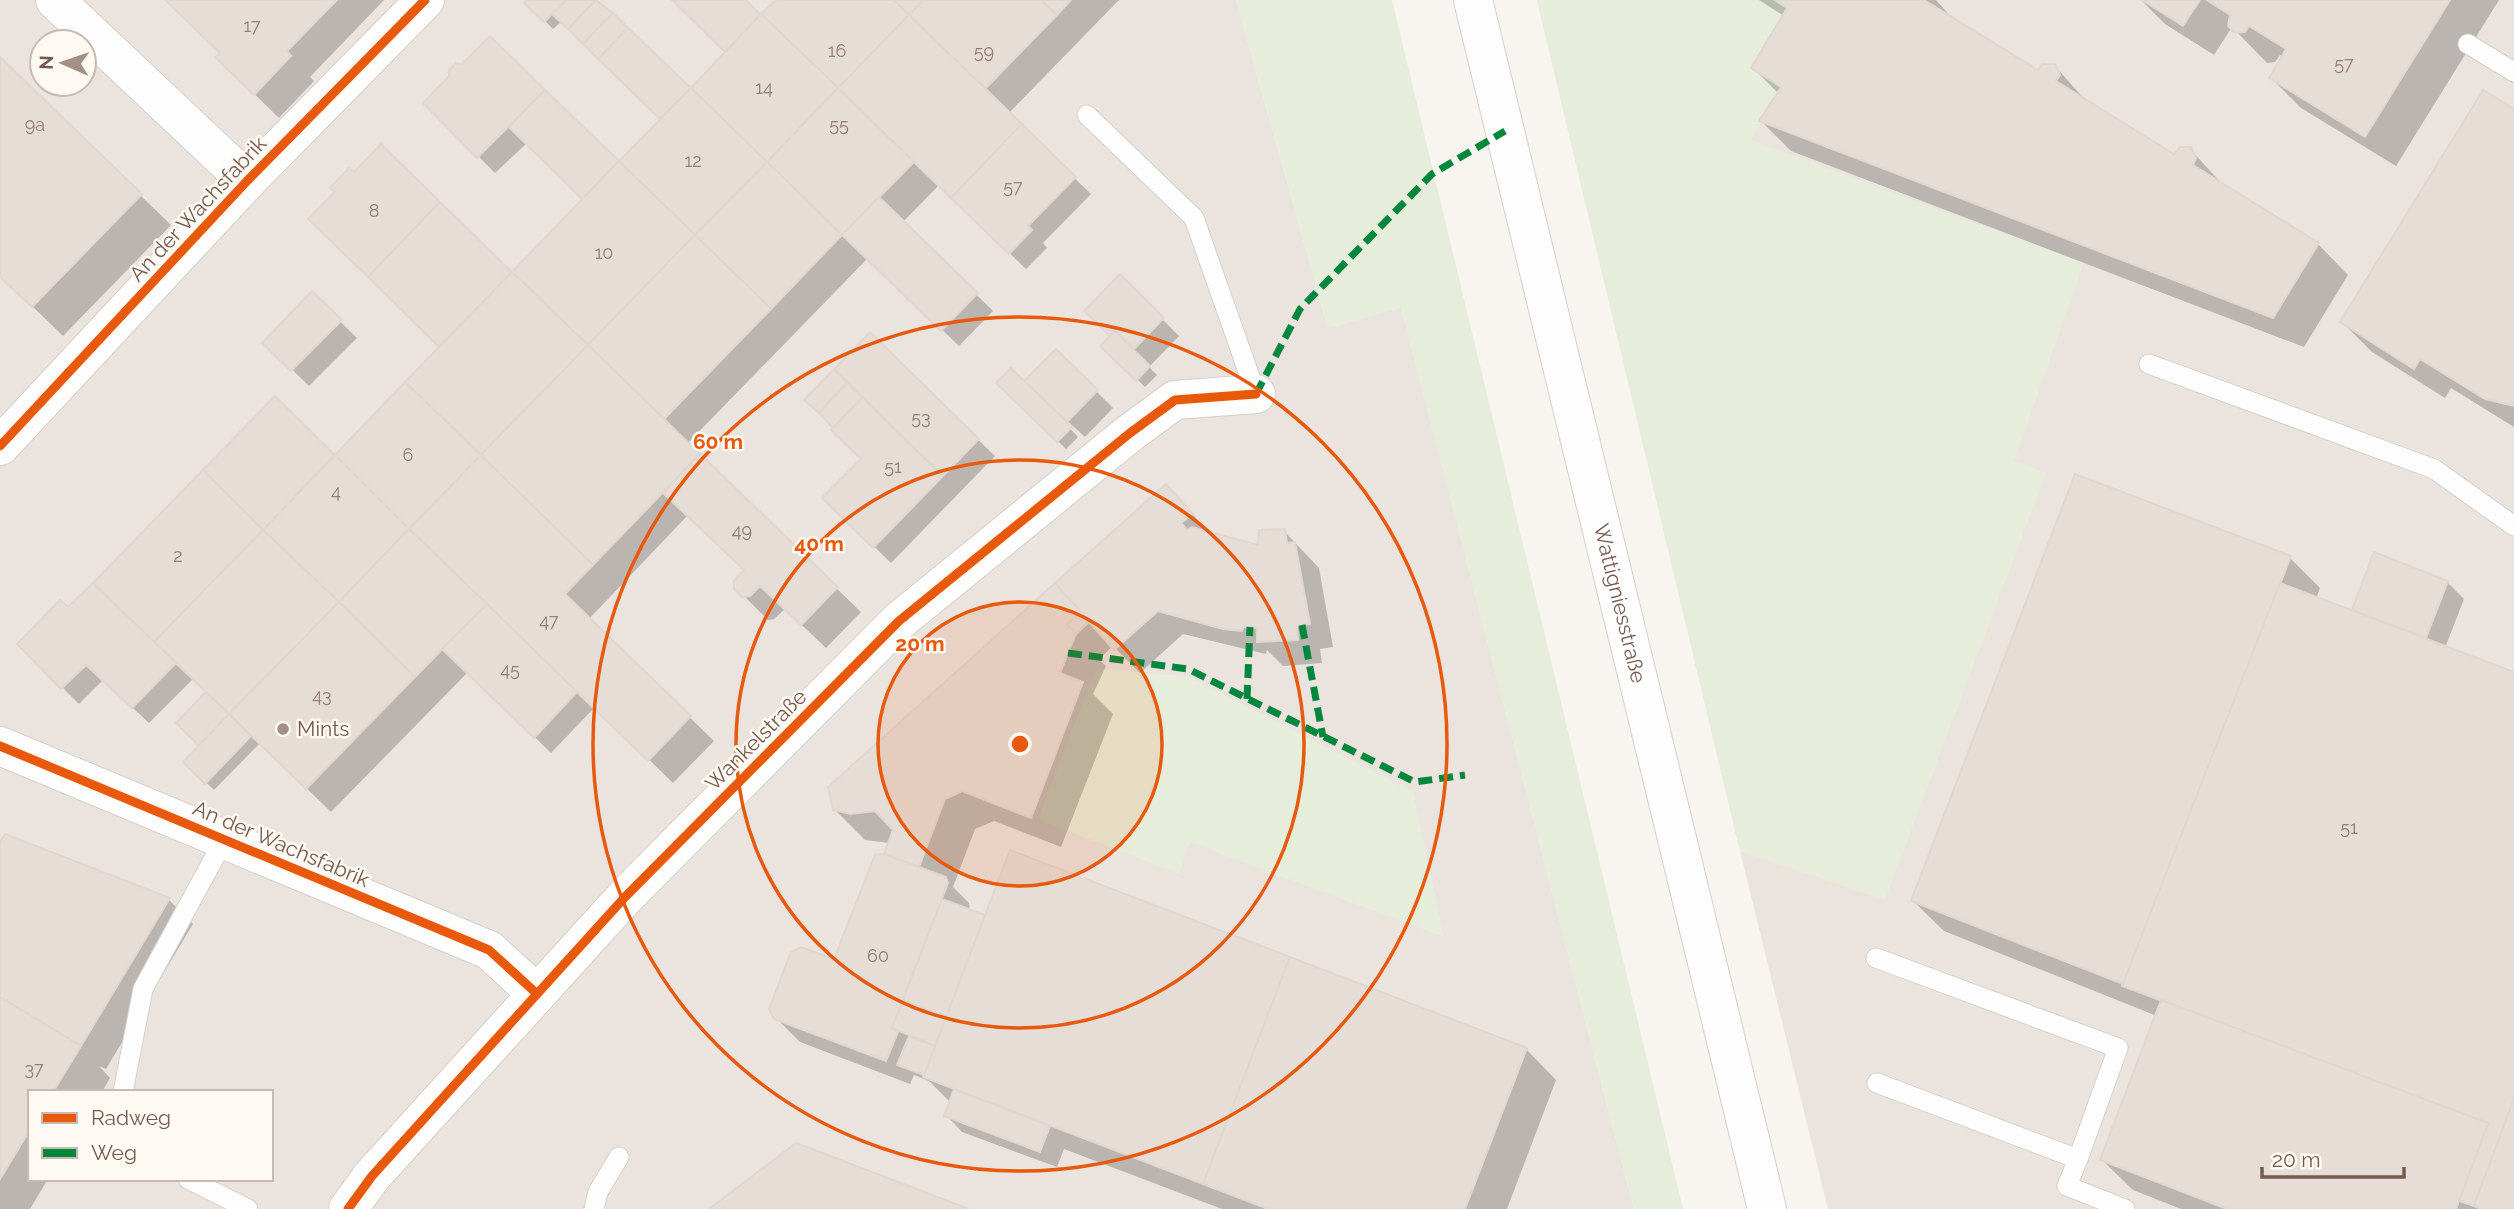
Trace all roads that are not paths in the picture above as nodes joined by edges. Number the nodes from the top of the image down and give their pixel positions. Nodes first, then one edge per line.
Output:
1 (55, 0) edge
2 (425, 0) edge
3 (1473, 0) edge
4 (2468, 44) dead end
5 (2514, 72) edge
6 (1087, 115) dead end
7 (247, 181) junction
8 (2149, 364) dead end
9 (1256, 394) joint
10 (0, 446) edge
11 (2514, 526) edge
12 (0, 746) edge
13 (225, 839) junction
14 (1876, 958) dead end
15 (537, 993) junction
16 (1877, 1083) dead end
17 (123, 1090) edge
18 (619, 1157) dead end
19 (2078, 1159) junction
20 (192, 1181) edge
21 (248, 1209) edge
22 (348, 1209) edge
23 (594, 1209) edge
24 (1767, 1209) edge
25 (2125, 1209) edge

1 - 7 street, An der Wachsfabrik
2 - 7 street, An der Wachsfabrik
3 - 24 street, Wattigniesstraße
4 - 5 lane
6 - 9 lane
7 - 10 street, An der Wachsfabrik
8 - 11 lane
9 - 15 street, Wankelstraße
12 - 13 street, An der Wachsfabrik
13 - 15 street, An der Wachsfabrik
13 - 17 lane
14 - 19 lane
15 - 22 street, Wankelstraße
16 - 19 lane
18 - 23 lane
19 - 25 lane
20 - 21 lane

